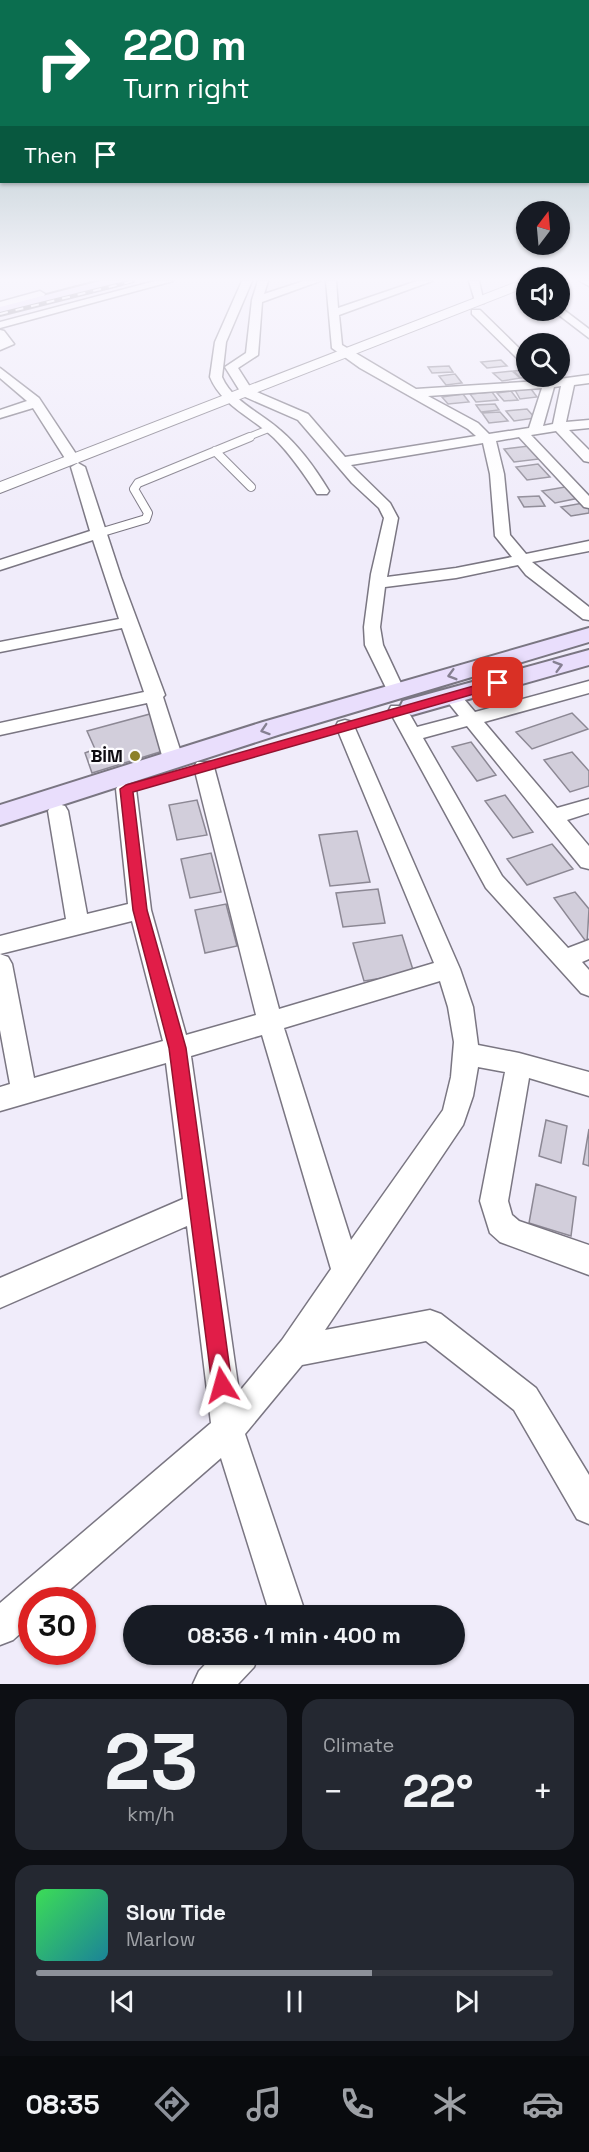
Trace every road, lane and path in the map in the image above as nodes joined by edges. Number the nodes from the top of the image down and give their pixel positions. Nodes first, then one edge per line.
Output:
1 (217, 360) edge
2 (244, 360) edge
3 (341, 360) edge
4 (356, 360) edge
5 (1, 374) edge
6 (589, 379) edge
7 (570, 382) edge
8 (516, 383) edge
9 (544, 387) edge
10 (567, 387) edge
11 (415, 393) junction
12 (243, 399) junction
13 (35, 400) junction
14 (0, 414) edge
15 (589, 424) edge
16 (559, 427) junction
17 (271, 428) junction
18 (528, 431) junction
19 (486, 438) junction
20 (215, 451) junction
21 (589, 458) edge
22 (342, 462) junction
23 (75, 463) junction
24 (0, 488) edge
25 (251, 488) dead end
26 (322, 491) dead end
27 (0, 495) edge
28 (589, 504) edge
29 (96, 534) junction
30 (589, 546) edge
31 (523, 561) junction
32 (0, 565) edge
33 (378, 583) junction
34 (589, 615) edge
35 (129, 622) junction
36 (589, 635) edge
37 (0, 647) edge
38 (589, 657) edge
39 (589, 687) edge
40 (156, 694) junction
41 (452, 696) junction
42 (397, 701) junction
43 (472, 720) junction
44 (345, 726) junction
45 (0, 729) edge
46 (411, 735) junction
47 (173, 759) junction
48 (204, 767) junction
49 (126, 789) junction
50 (589, 806) edge
51 (58, 811) junction
52 (0, 815) edge
53 (552, 818) junction
54 (0, 834) edge
55 (589, 861) edge
56 (140, 910) junction
57 (78, 925) junction
58 (0, 945) edge
59 (589, 949) edge
60 (564, 960) junction
61 (0, 964) edge
62 (448, 969) junction
63 (589, 986) edge
64 (270, 1022) junction
65 (177, 1048) junction
66 (468, 1054) junction
67 (519, 1064) junction
68 (589, 1084) edge
69 (12, 1095) edge
70 (197, 1207) junction
71 (589, 1260) edge
72 (346, 1272) junction
73 (0, 1293) edge
74 (293, 1351) junction
75 (228, 1430) junction
76 (589, 1507) edge
77 (284, 1605) edge
78 (0, 1627) edge
79 (231, 1665) edge
80 (213, 1684) edge

1 - 12 street
2 - 12 street
3 - 12 street
4 - 11 street
5 - 13 street
6 - 7 street
8 - 11 street
9 - 18 street
10 - 16 street
11 - 19 street
12 - 17 street
12 - 22 street
12 - 23 street
13 - 14 street
13 - 23 street
15 - 16 street
16 - 18 street
16 - 21 street
17 - 20 lane
17 - 26 street
18 - 19 street
18 - 28 street
19 - 22 street
19 - 31 street
20 - 25 lane
20 - 29 lane
22 - 33 street
23 - 24 street
23 - 27 street
23 - 29 street
29 - 32 street
29 - 35 street
30 - 31 street
31 - 33 street
31 - 34 street
33 - 42 street
35 - 37 street
35 - 40 street
36 -> 42 main road
41 -> 38 main road
39 - 43 street
40 - 45 street
40 - 47 street
41 - 42 main road
41 - 43 street
42 - 44 main road
42 - 46 street
42 -> 47 main road
43 - 46 street
43 - 53 street
44 - 48 main road
44 - 62 street
46 - 60 street
47 - 52 main road
48 - 49 main road
48 - 64 street
49 - 51 main road
49 - 56 street
50 - 53 street
51 - 54 main road
51 - 57 street
53 - 55 street
56 - 57 street
56 - 65 street
57 - 58 street
59 - 60 street
60 - 63 street
61 - 69 street
62 - 64 street
62 - 66 street
64 - 65 street
64 - 72 street
65 - 69 street
65 - 70 street
66 - 67 street
66 - 72 street
67 - 68 street
67 - 71 street
70 - 73 street
70 - 75 street
72 - 74 street
74 - 75 street
74 - 76 street
75 - 77 street
75 - 78 street
79 - 80 street

